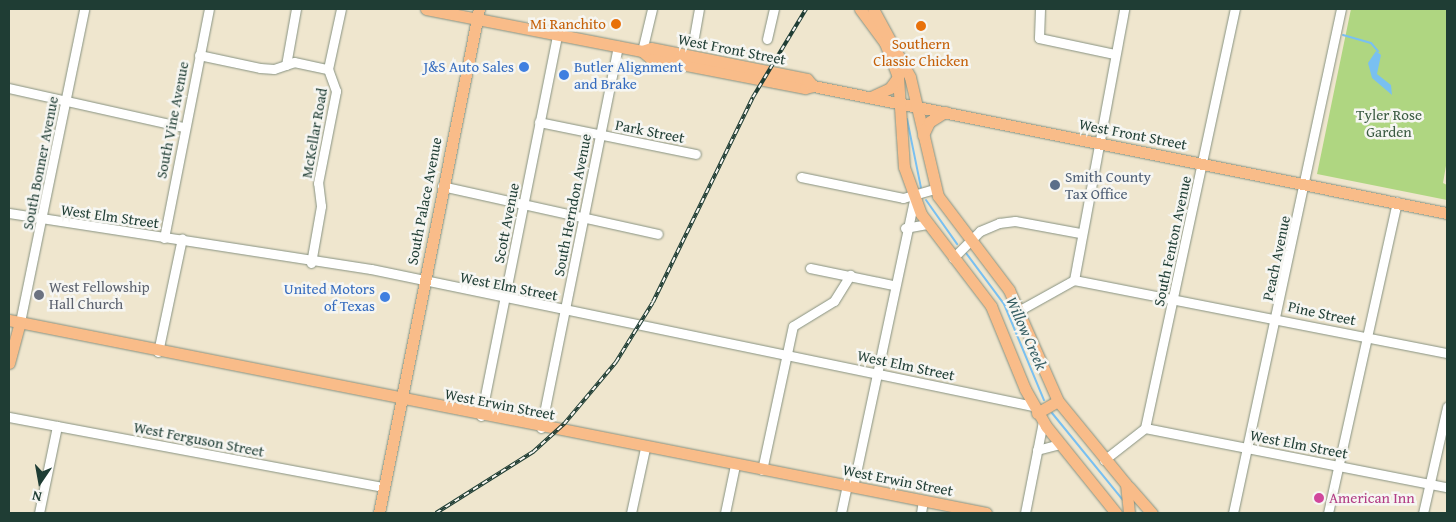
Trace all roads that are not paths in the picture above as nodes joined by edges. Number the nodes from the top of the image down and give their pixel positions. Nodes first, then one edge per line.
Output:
1 (84, 9) edge
2 (209, 9) edge
3 (296, 9) edge
4 (341, 9) edge
5 (426, 9) edge
6 (652, 9) edge
7 (699, 9) edge
8 (774, 9) edge
9 (860, 9) edge
10 (873, 9) edge
11 (1040, 9) edge
12 (1124, 9) edge
13 (1235, 9) edge
14 (1341, 9) edge
15 (478, 14) edge
16 (557, 35) junction
17 (694, 37) dead end
18 (767, 39) dead end
19 (618, 46) junction
20 (642, 51) junction
21 (1114, 54) junction
22 (199, 55) junction
23 (286, 64) junction
24 (328, 69) junction
25 (898, 76) junction
26 (9, 88) edge
27 (870, 97) junction
28 (66, 101) junction
29 (901, 104) junction
30 (917, 107) junction
31 (945, 112) junction
32 (539, 122) junction
33 (184, 127) junction
34 (600, 135) junction
35 (923, 137) junction
36 (1098, 142) junction
37 (696, 154) dead end
38 (1202, 163) junction
39 (802, 177) dead end
40 (1306, 184) junction
41 (442, 186) junction
42 (935, 189) junction
43 (914, 199) junction
44 (1397, 202) junction
45 (524, 204) junction
46 (9, 213) edge
47 (1447, 213) edge
48 (584, 217) junction
49 (43, 220) junction
50 (927, 224) junction
51 (905, 228) junction
52 (1080, 233) junction
53 (658, 234) dead end
54 (164, 238) junction
55 (182, 238) junction
56 (970, 240) junction
57 (953, 258) junction
58 (310, 263) junction
59 (810, 268) dead end
60 (850, 276) junction
61 (423, 280) junction
62 (1074, 280) junction
63 (893, 285) junction
64 (1174, 297) junction
65 (506, 300) junction
66 (1020, 310) junction
67 (564, 311) junction
68 (1277, 318) junction
69 (14, 321) edge
70 (1367, 336) junction
71 (158, 352) junction
72 (1447, 353) edge
73 (785, 355) junction
74 (9, 363) edge
75 (876, 373) junction
76 (1022, 383) junction
77 (1002, 399) junction
78 (400, 400) junction
79 (1058, 401) junction
80 (1447, 407) edge
81 (1038, 413) junction
82 (481, 416) junction
83 (9, 417) edge
84 (57, 426) junction
85 (541, 428) junction
86 (1145, 428) junction
87 (1060, 444) junction
88 (645, 448) junction
89 (1248, 448) junction
90 (1037, 450) junction
91 (1104, 460) junction
92 (735, 465) junction
93 (1339, 466) junction
94 (762, 470) junction
95 (1126, 484) junction
96 (1430, 484) junction
97 (850, 486) junction
98 (384, 487) junction
99 (1447, 488) edge
100 (923, 501) junction
101 (39, 513) edge
102 (378, 513) edge
103 (631, 513) edge
104 (725, 513) edge
105 (841, 513) edge
106 (920, 513) edge
107 (986, 513) edge
108 (1024, 513) edge
109 (1116, 513) edge
110 (1129, 513) edge
111 (1152, 513) edge
112 (1234, 513) edge
113 (1328, 513) edge
114 (1423, 513) edge

1 - 28 street, South Bonner Avenue
2 - 22 street, South Vine Avenue
3 - 23 street
4 - 24 street
5 - 15 main road, West Front Street
6 - 20 street
7 - 17 street
8 - 18 street
9 - 25 main road
10 - 30 main road
11 - 21 street
12 - 21 street
13 - 38 street, South Fenton Avenue
14 - 40 street, Peach Avenue
15 - 16 main road, West Front Street
15 - 41 main road, South Palace Avenue
16 - 19 main road, West Front Street
16 - 32 street, Scott Avenue
19 - 20 main road, West Front Street
19 - 34 street, South Herndon Avenue
20 - 27 main road, West Front Street
21 - 36 street
22 - 23 street
22 - 33 street, South Vine Avenue
23 - 24 street
24 - 58 street, McKellar Road
25 - 27 main road
25 - 29 main road
26 - 28 street
27 - 29 main road, West Front Street
28 - 33 street
28 - 49 street, South Bonner Avenue
29 - 30 main road, West Front Street
29 - 43 main road
30 - 31 main road, West Front Street
30 - 35 main road
31 - 35 main road
31 - 36 main road, West Front Street
32 - 34 street, Park Street
32 - 45 street, Scott Avenue
33 - 54 street, South Vine Avenue
34 - 37 street, Park Street
34 - 48 street, South Herndon Avenue
35 - 42 main road
36 - 38 main road, West Front Street
36 - 52 street
38 - 40 main road, West Front Street
38 - 64 street, South Fenton Avenue
39 - 43 street
40 - 44 main road, West Front Street
40 - 68 street, Peach Avenue
41 - 45 street
41 - 61 main road, South Palace Avenue
42 - 43 street
42 - 56 main road
43 - 50 main road
43 - 51 street
44 - 47 main road, West Front Street
44 - 70 street
45 - 48 street
45 - 65 street, Scott Avenue
46 - 49 street, West Elm Street
48 - 53 street
48 - 67 street, South Herndon Avenue
49 - 54 street, West Elm Street
49 - 69 street, South Bonner Avenue
50 - 51 street
50 - 57 main road
51 - 63 street
52 - 56 street
52 - 62 street
54 - 55 street, West Elm Street
55 - 58 street, West Elm Street
55 - 71 street
56 - 57 street
56 - 66 main road
57 - 76 main road
58 - 61 street, West Elm Street
59 - 60 street
60 - 63 street
60 - 73 street
61 - 65 street, West Elm Street
61 - 78 main road, South Palace Avenue
62 - 64 street, Pine Street
62 - 66 street
63 - 75 street
64 - 68 street, Pine Street
64 - 86 street, South Fenton Avenue
65 - 67 street, West Elm Street
65 - 82 street, Scott Avenue
66 - 79 main road
67 - 73 street, West Elm Street
67 - 85 street, South Herndon Avenue
68 - 70 street, Pine Street
68 - 89 street, Peach Avenue
69 - 71 main road, West Erwin Street
69 - 74 main road
70 - 72 street, Pine Street
70 - 93 street
71 - 78 main road, West Erwin Street
73 - 75 street, West Elm Street
73 - 94 street
75 - 77 street, West Elm Street
75 - 97 street
76 - 77 street
76 - 81 main road
77 - 81 street, West Elm Street
78 - 82 main road, West Erwin Street
78 - 98 main road, South Palace Avenue
79 - 81 main road
79 - 91 main road
80 - 96 street
81 - 87 main road
81 - 90 street
82 - 85 main road, West Erwin Street
83 - 84 street, West Ferguson Street
84 - 98 street, West Ferguson Street
84 - 101 street
85 - 88 main road, West Erwin Street
86 - 89 street, West Elm Street
86 - 91 street
87 - 90 street
87 - 109 main road
88 - 92 main road, West Erwin Street
88 - 103 street
89 - 93 street, West Elm Street
89 - 112 street, Peach Avenue
90 - 108 street
91 - 95 main road
92 - 94 main road, West Erwin Street
92 - 104 street
93 - 96 street, West Elm Street
93 - 113 street
94 - 97 main road, West Erwin Street
95 - 110 main road
95 - 111 main road
96 - 99 street, West Elm Street
96 - 114 street
97 - 100 main road, West Erwin Street
97 - 105 street
98 - 102 main road, South Palace Avenue
100 - 106 street
100 - 107 main road, West Erwin Street

